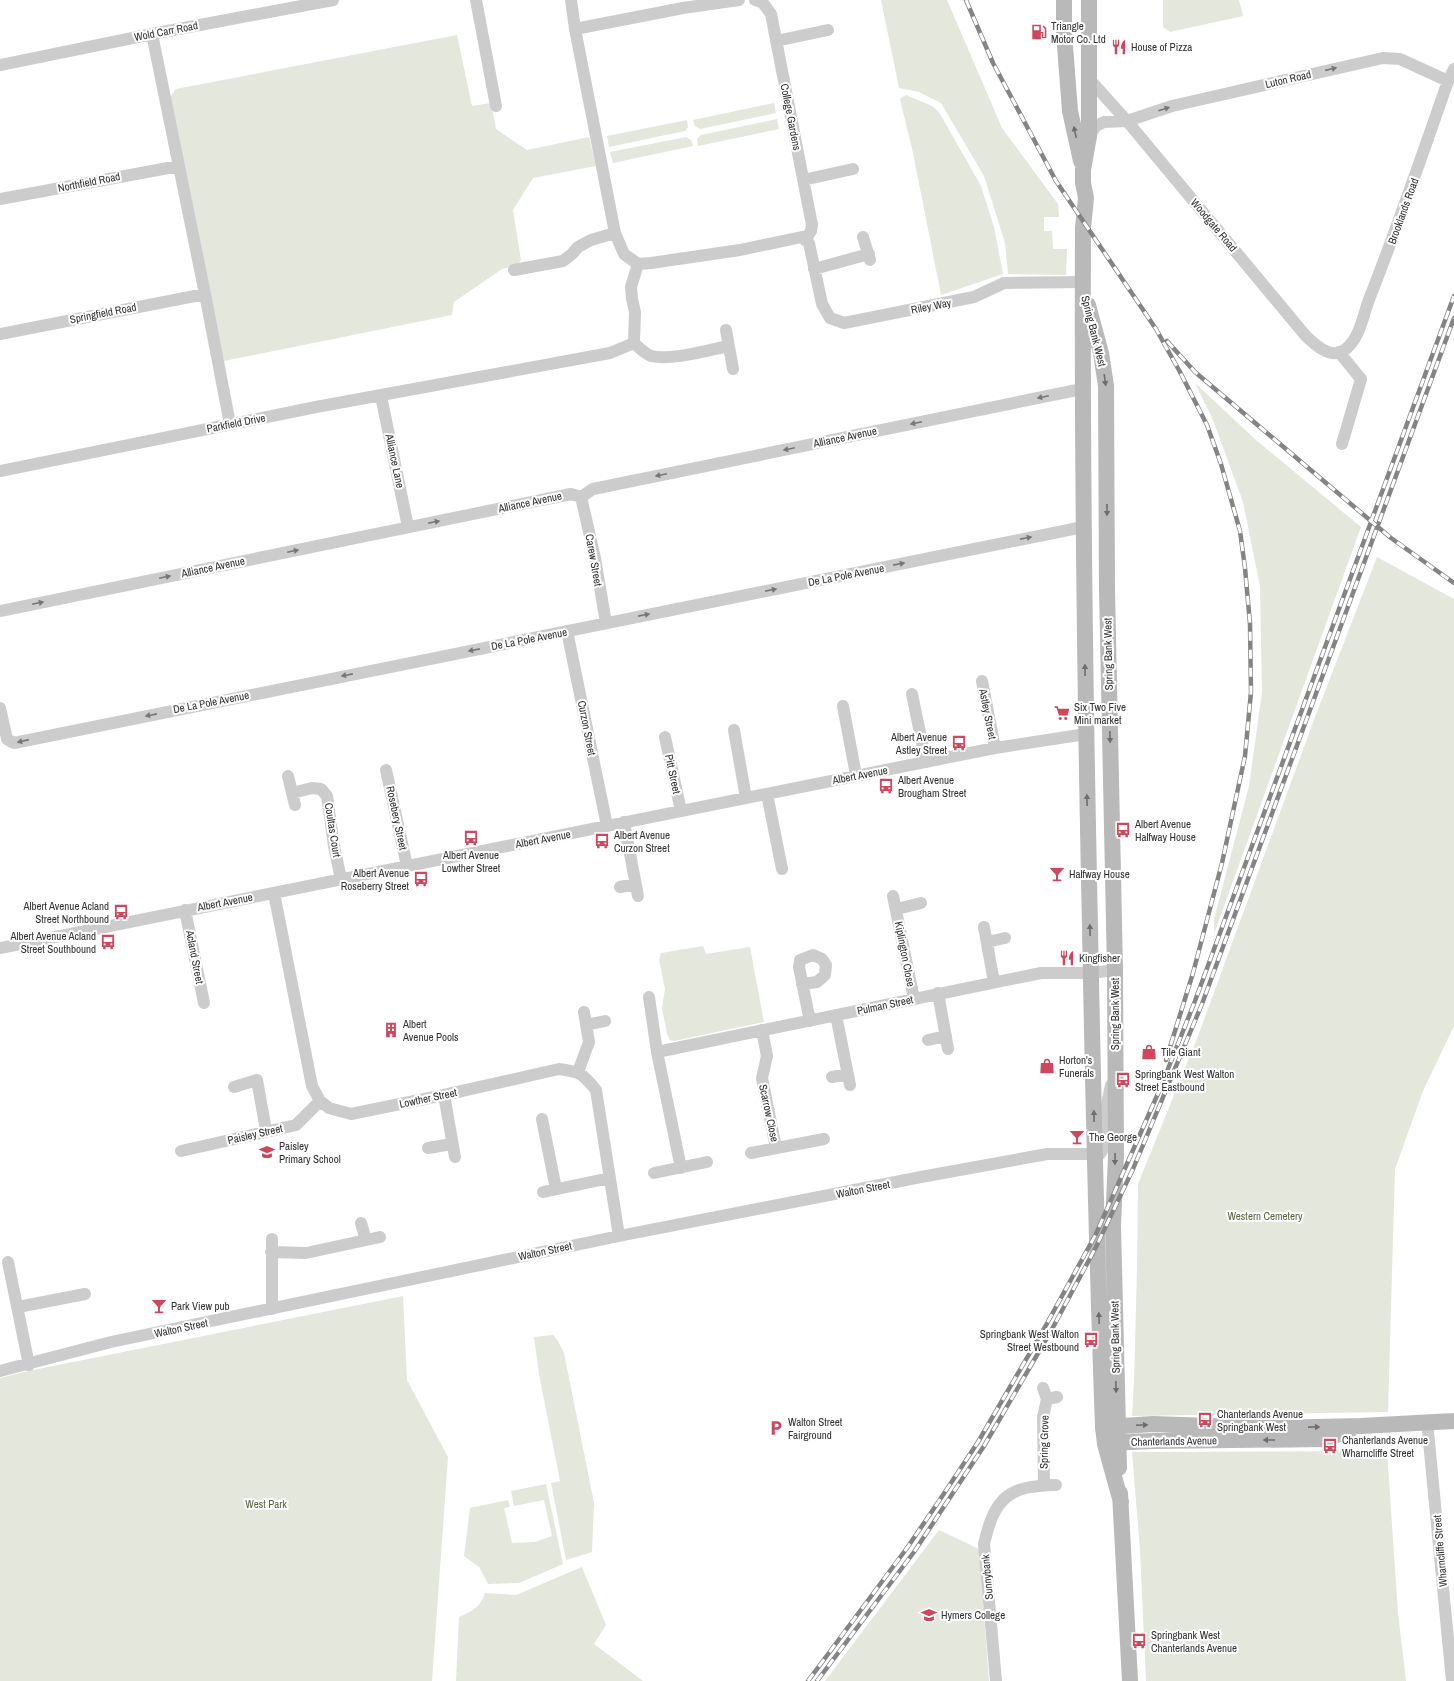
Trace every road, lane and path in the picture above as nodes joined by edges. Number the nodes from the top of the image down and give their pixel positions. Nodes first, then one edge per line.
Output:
1 (333, 0) edge
2 (476, 0) edge
3 (571, 0) edge
4 (739, 0) edge
5 (755, 0) edge
6 (1064, 0) edge
7 (1090, 0) edge
8 (575, 29) junction
9 (828, 30) dead end
10 (152, 34) junction
11 (776, 41) junction
12 (0, 65) edge
13 (1454, 69) edge
14 (1090, 80) junction
15 (1448, 81) junction
16 (496, 106) dead end
17 (1127, 121) junction
18 (1089, 136) junction
19 (179, 166) junction
20 (853, 169) dead end
21 (1083, 170) junction
22 (803, 180) junction
23 (0, 199) edge
24 (615, 233) junction
25 (863, 237) dead end
26 (805, 240) junction
27 (638, 264) junction
28 (814, 269) junction
29 (514, 270) dead end
30 (1083, 285) junction
31 (205, 294) junction
32 (726, 330) dead end
33 (0, 334) edge
34 (634, 343) junction
35 (729, 346) junction
36 (1343, 351) junction
37 (733, 369) dead end
38 (1082, 389) junction
39 (381, 396) junction
40 (230, 424) junction
41 (1342, 444) dead end
42 (0, 471) edge
43 (581, 497) junction
44 (408, 527) junction
45 (1083, 527) junction
46 (0, 611) edge
47 (606, 623) junction
48 (567, 631) junction
49 (982, 680) dead end
50 (912, 694) dead end
51 (843, 706) dead end
52 (0, 708) edge
53 (734, 730) dead end
54 (1086, 734) junction
55 (665, 737) dead end
56 (995, 748) junction
57 (926, 762) junction
58 (386, 770) dead end
59 (288, 776) dead end
60 (856, 776) junction
61 (767, 794) junction
62 (746, 798) junction
63 (681, 811) junction
64 (624, 822) junction
65 (607, 826) junction
66 (407, 866) junction
67 (782, 869) dead end
68 (341, 879) junction
69 (620, 887) dead end
70 (274, 893) junction
71 (893, 896) dead end
72 (921, 903) dead end
73 (897, 909) junction
74 (185, 910) junction
75 (984, 927) dead end
76 (1005, 938) dead end
77 (987, 942) junction
78 (0, 948) edge
79 (1115, 970) junction
80 (1091, 972) junction
81 (994, 982) junction
82 (802, 984) dead end
83 (938, 993) junction
84 (649, 997) dead end
85 (914, 998) junction
86 (204, 1003) dead end
87 (584, 1012) dead end
88 (836, 1015) junction
89 (605, 1021) dead end
90 (810, 1021) junction
91 (586, 1025) junction
92 (762, 1030) junction
93 (946, 1036) junction
94 (928, 1040) dead end
95 (948, 1048) dead end
96 (657, 1052) junction
97 (1114, 1064) junction
98 (578, 1072) junction
99 (832, 1077) dead end
100 (234, 1087) dead end
101 (444, 1095) junction
102 (320, 1101) junction
103 (542, 1119) dead end
104 (266, 1130) junction
105 (824, 1139) dead end
106 (452, 1144) junction
107 (428, 1148) dead end
108 (776, 1148) junction
109 (181, 1151) dead end
110 (751, 1154) dead end
111 (1095, 1155) junction
112 (455, 1157) dead end
113 (707, 1162) dead end
114 (681, 1168) junction
115 (654, 1173) dead end
116 (610, 1178) junction
117 (556, 1189) junction
118 (543, 1192) dead end
119 (361, 1223) dead end
120 (619, 1236) junction
121 (380, 1237) dead end
122 (272, 1239) dead end
123 (366, 1240) junction
124 (271, 1252) junction
125 (8, 1262) dead end
126 (85, 1294) dead end
127 (18, 1307) junction
128 (272, 1309) junction
129 (29, 1365) junction
130 (0, 1371) edge
131 (1049, 1395) dead end
132 (1427, 1421) junction
133 (1454, 1421) edge
134 (1111, 1435) junction
135 (1044, 1485) junction
136 (1056, 1485) dead end
137 (984, 1544) joint
138 (996, 1681) edge
139 (1130, 1681) edge
140 (1452, 1681) edge

1 - 10 street, Wold Carr Road
2 - 16 street
3 - 8 street
4 - 8 street
5 - 11 street, College Gardens
21 -> 6 street, Spring Bank West
7 - 14 street, Spring Bank West
8 - 24 street
9 - 11 street
10 - 12 street, Wold Carr Road
10 - 19 street
11 - 22 street, College Gardens
13 - 15 street, Brooklands Road
14 - 17 street, Woodgate Road
14 - 18 street, Spring Bank West
17 -> 15 street, Luton Road
15 - 36 street, Brooklands Road
17 - 18 street, Luton Road
17 - 36 street, Woodgate Road
18 - 21 street, Spring Bank West
19 - 23 street, Northfield Road
19 - 31 street
20 - 22 street
21 - 30 street, Spring Bank West
22 - 26 street, College Gardens
24 - 27 street
24 - 29 street
25 - 28 street
26 - 27 street
26 - 28 street, Riley Way
27 - 34 street
28 - 30 street, Riley Way
30 - 38 street, Spring Bank West
30 -> 79 street, Spring Bank West
31 - 33 street, Springfield Road
31 - 40 street
32 - 35 street
34 - 35 street
34 - 39 street, Parkfield Drive
35 - 37 street
36 - 41 street
38 -> 43 street, Alliance Avenue
38 - 45 street, Spring Bank West
39 - 40 street, Parkfield Drive
39 - 44 street, Alliance Lane
40 - 42 street, Parkfield Drive
44 -> 43 street, Alliance Avenue
43 - 47 street, Carew Street
46 -> 44 street, Alliance Avenue
47 -> 45 street, De La Pole Avenue
54 -> 45 street, Spring Bank West
47 - 48 street, De La Pole Avenue
48 -> 52 street, De La Pole Avenue
48 - 65 street, Curzon Street
49 - 56 street, Astley Street
50 - 57 street
51 - 60 street
53 - 62 street
54 - 56 street, Albert Avenue
80 -> 54 street, Spring Bank West
55 - 63 street, Pitt Street
56 - 57 street, Albert Avenue
57 - 60 street, Albert Avenue
58 - 66 street, Rosebery Street
59 - 68 street, Coultas Court
60 - 61 street, Albert Avenue
61 - 62 street, Albert Avenue
61 - 67 street
62 - 63 street, Albert Avenue
63 - 64 street, Albert Avenue
64 - 65 street, Albert Avenue
64 - 69 street
65 - 66 street, Albert Avenue
66 - 68 street, Albert Avenue
68 - 70 street, Albert Avenue
70 - 74 street, Albert Avenue
70 - 102 street
71 - 73 street, Kiplington Close
72 - 73 street, Kiplington Close
73 - 85 street, Kiplington Close
74 - 78 street, Albert Avenue
74 - 86 street, Acland Street
75 - 77 street
76 - 77 street
77 - 81 street
79 - 80 street, Pulman Street
79 - 97 street, Spring Bank West
80 - 81 street, Pulman Street
111 -> 80 street, Spring Bank West
81 - 83 street, Pulman Street
82 - 90 street
83 - 85 street, Pulman Street
83 - 93 street
84 - 96 street
85 - 88 street, Pulman Street
87 - 91 street
88 - 90 street, Pulman Street
88 - 99 street
89 - 91 street
90 - 92 street, Pulman Street
91 - 98 street
92 - 96 street, Pulman Street
92 - 108 street, Scarrow Close
93 - 94 street
93 - 95 street
96 - 114 street
97 - 111 street
97 -> 134 street, Spring Bank West
98 - 101 street, Lowther Street
98 - 116 street
100 - 104 street
101 - 102 street, Lowther Street
101 - 106 street
102 - 104 street, Paisley Street
103 - 117 street
104 - 109 street, Paisley Street
105 - 108 street, Scarrow Close
106 - 107 street
106 - 112 street
108 - 110 street, Scarrow Close
111 - 120 street, Walton Street
134 -> 111 street, Spring Bank West
113 - 114 street
114 - 115 street
116 - 117 street
116 - 120 street
117 - 118 street
119 - 123 street
120 - 128 street, Walton Street
121 - 123 street
122 - 124 street
123 - 124 street
124 - 128 street
125 - 127 street
126 - 127 street
127 - 129 street
128 - 129 street, Walton Street
129 - 130 street, Walton Street
131 - 135 street, Spring Grove
132 - 133 street, Chanterlands Avenue
132 - 134 street, Chanterlands Avenue
132 - 140 street, Wharncliffe Street
134 - 139 street, Spring Bank West
135 - 136 street, Spring Grove
135 - 137 street, Spring Grove
137 - 138 street, Sunnybank

